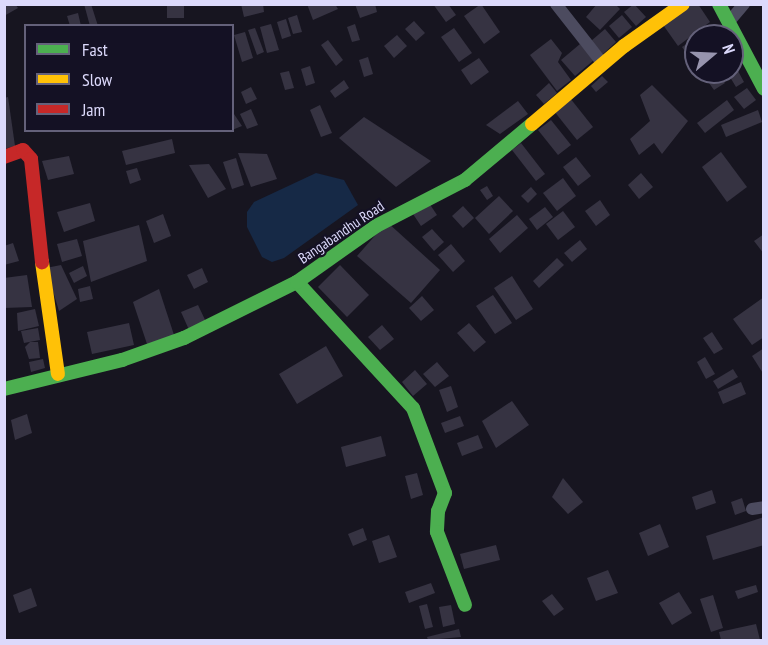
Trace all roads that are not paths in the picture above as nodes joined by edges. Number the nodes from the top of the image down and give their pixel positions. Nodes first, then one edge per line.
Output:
1 (556, 4) edge
2 (683, 4) edge
3 (719, 4) edge
4 (744, 4) edge
5 (728, 23) junction
6 (603, 64) junction
7 (764, 89) edge
8 (4, 156) edge
9 (297, 282) junction
10 (58, 374) junction
11 (4, 389) edge
12 (465, 605) dead end

1 - 6 street
2 - 6 street, Bangabandhu Road
3 - 5 street
4 - 5 street
5 - 7 street
6 - 9 street, Bangabandhu Road
8 - 10 street
9 - 10 street, Bangabandhu Road
9 - 12 street
10 - 11 street, Bangabandhu Road

